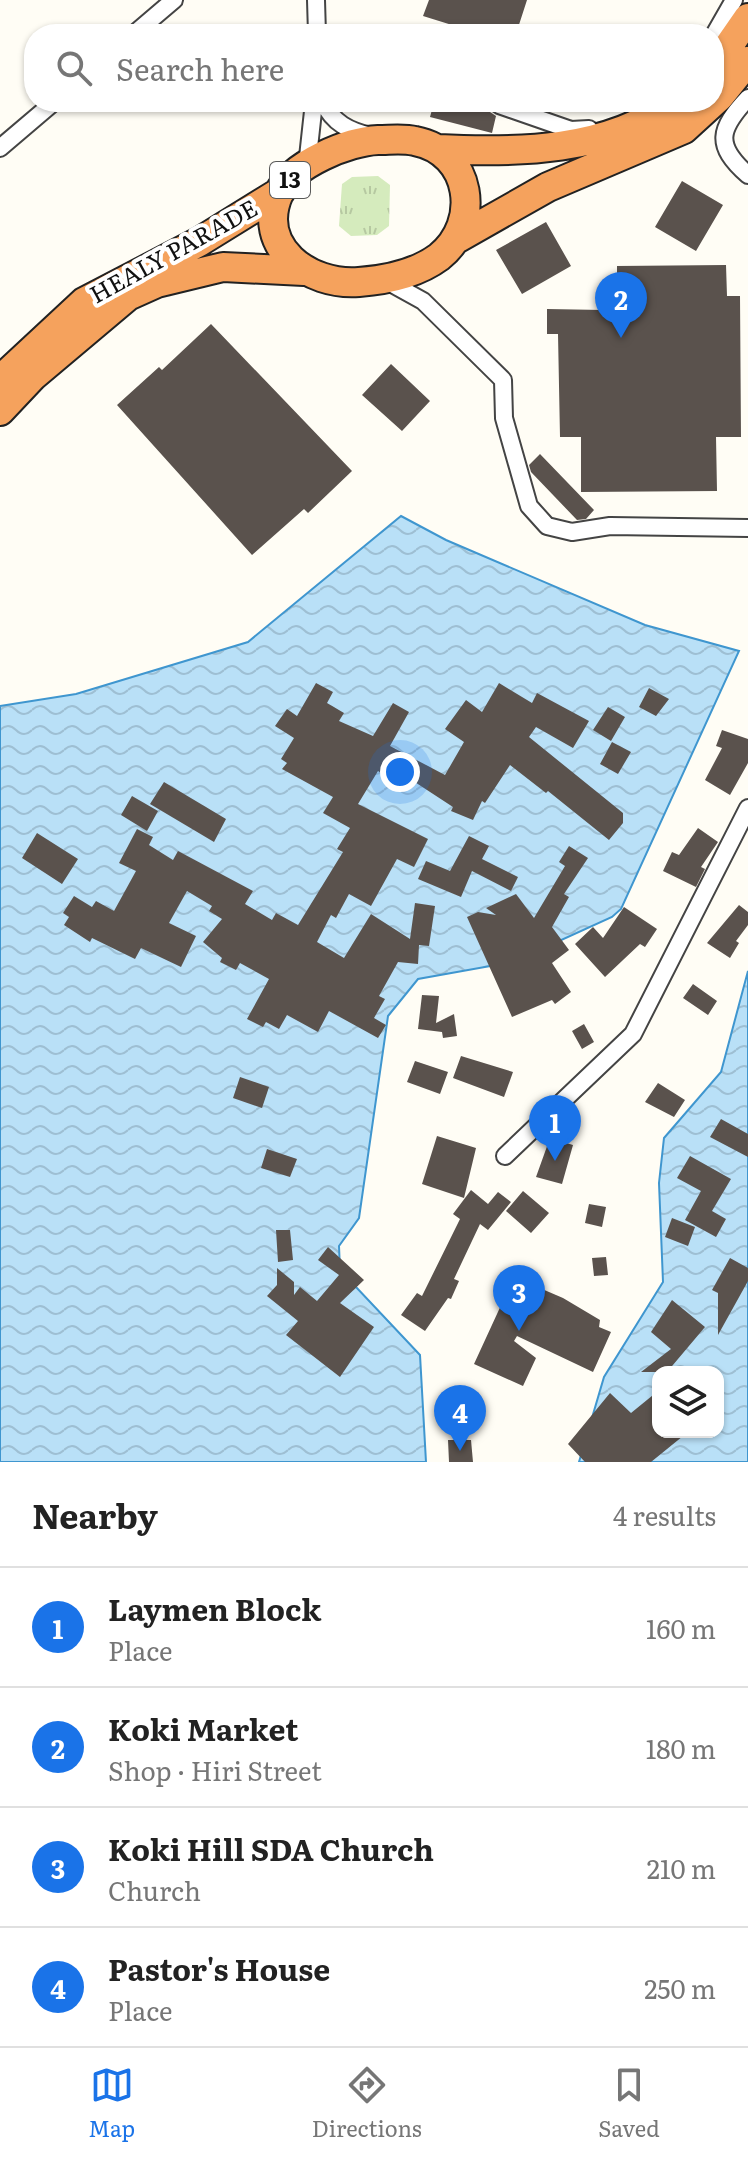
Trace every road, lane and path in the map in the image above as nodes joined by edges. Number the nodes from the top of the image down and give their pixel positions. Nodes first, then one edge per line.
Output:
1 (174, 0) edge
2 (316, 0) edge
3 (734, 0) edge
4 (748, 18) edge
5 (146, 24) edge
6 (317, 24) edge
7 (720, 24) edge
8 (724, 53) edge
9 (748, 61) edge
10 (724, 91) edge
11 (748, 98) edge
12 (42, 112) edge
13 (313, 112) edge
14 (328, 112) edge
15 (519, 112) edge
16 (633, 112) edge
17 (656, 112) edge
18 (703, 112) edge
19 (387, 140) junction
20 (0, 148) edge
21 (438, 149) junction
22 (307, 166) junction
23 (748, 175) edge
24 (280, 192) junction
25 (458, 238) junction
26 (304, 271) junction
27 (383, 279) junction
28 (0, 380) edge
29 (0, 411) edge
30 (748, 528) edge
31 (748, 808) edge
32 (505, 1156) dead end

1 - 5 street
2 - 6 street
3 - 7 street
4 - 8 highway
9 - 10 highway
11 - 23 street
12 - 20 street
13 - 22 street
14 - 19 street
15 - 16 street
17 - 21 highway, 13
18 - 25 highway
19 - 21 highway, 13
19 - 22 highway, 13
21 - 25 highway
22 - 24 highway, 13
24 - 26 highway, 13
24 - 28 highway, HEALY PARADE
25 - 27 highway
26 - 27 highway
26 - 29 highway, HEALY PARADE
27 - 30 street
31 - 32 street

